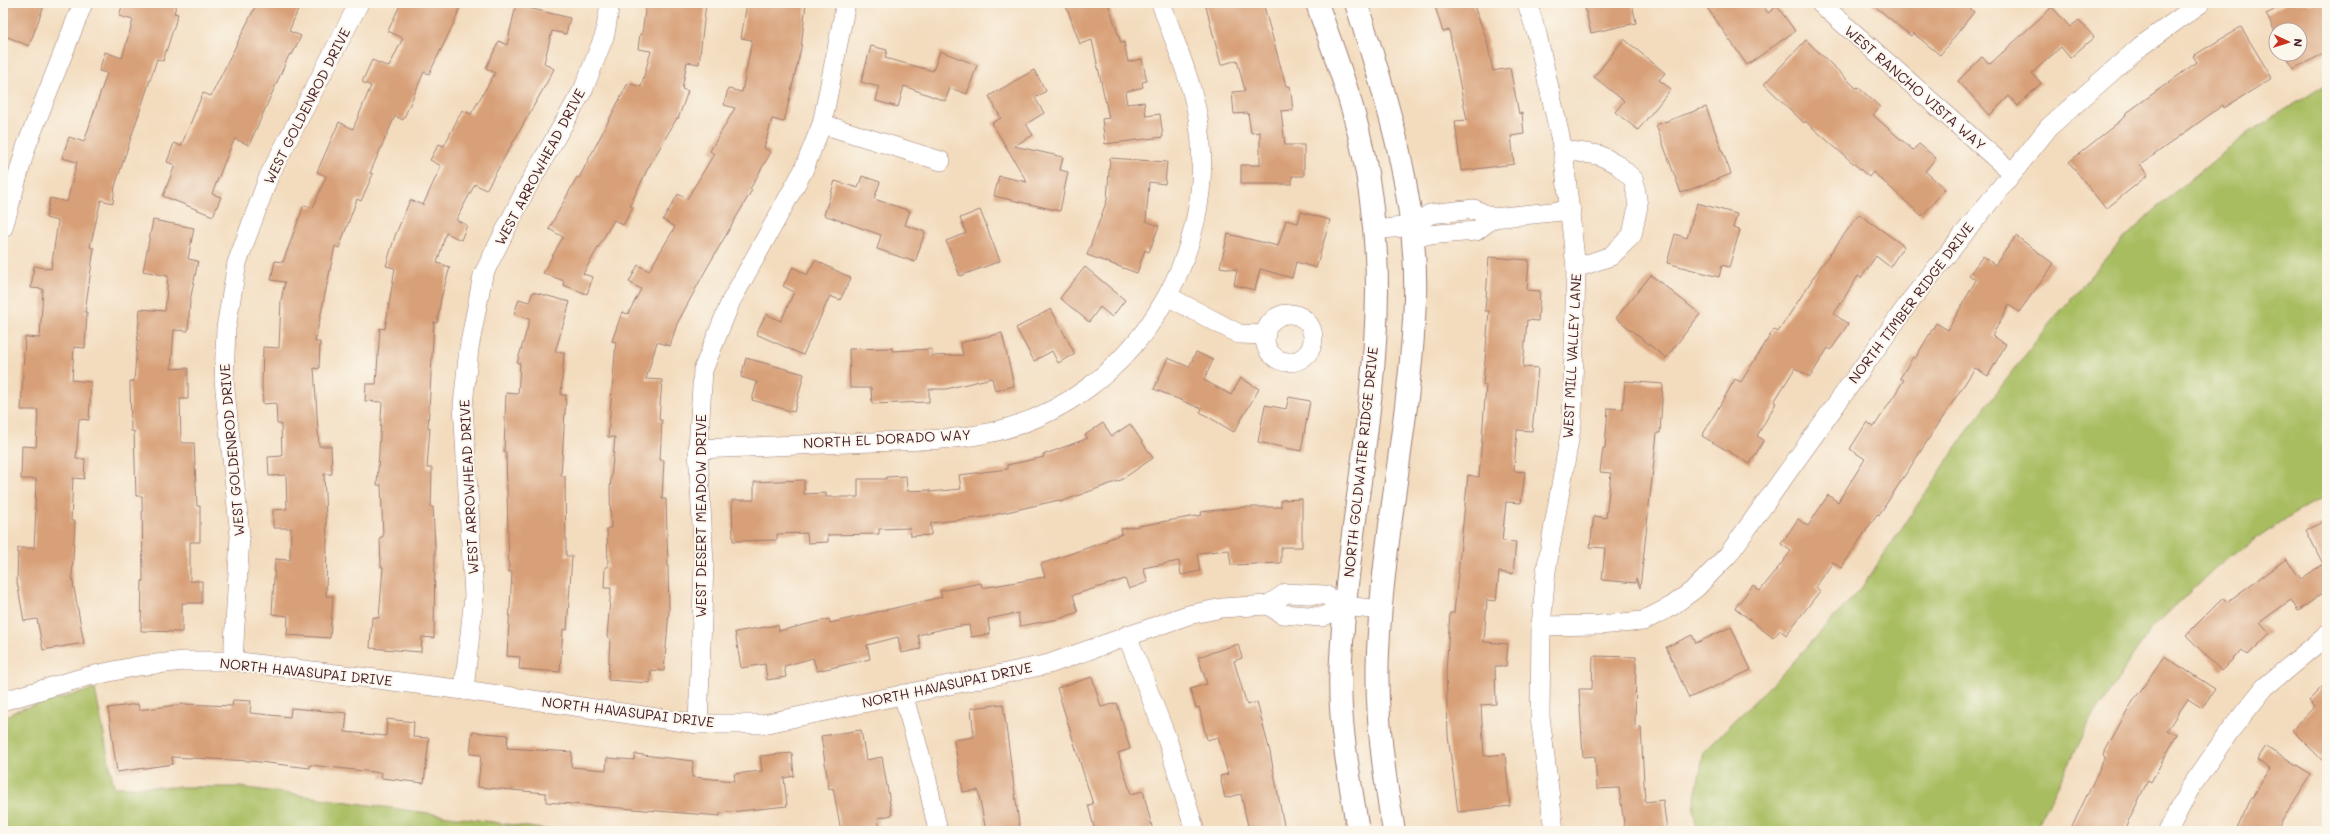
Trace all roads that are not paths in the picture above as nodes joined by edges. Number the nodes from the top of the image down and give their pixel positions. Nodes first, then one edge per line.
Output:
1 (83, 3) edge
2 (359, 3) edge
3 (610, 3) edge
4 (846, 3) edge
5 (1162, 3) edge
6 (1317, 3) edge
7 (1356, 3) edge
8 (1527, 3) edge
9 (1820, 3) edge
10 (2201, 3) edge
11 (822, 124) junction
12 (1563, 150) junction
13 (941, 161) dead end
14 (2011, 172) junction
15 (1571, 210) junction
16 (3, 225) edge
17 (1412, 226) junction
18 (1374, 230) junction
19 (1576, 268) junction
20 (1168, 297) junction
21 (1266, 335) dead end
22 (698, 449) junction
23 (1345, 606) junction
24 (1380, 610) junction
25 (1541, 626) junction
26 (1127, 635) junction
27 (2327, 635) edge
28 (233, 661) junction
29 (464, 690) junction
30 (903, 694) junction
31 (4, 697) edge
32 (698, 724) junction
33 (938, 831) edge
34 (1195, 831) edge
35 (1358, 831) edge
36 (1394, 831) edge
37 (1554, 831) edge
38 (2168, 831) edge

1 - 16 street
2 - 28 street, WEST GOLDENROD DRIVE
3 - 29 street, WEST ARROWHEAD DRIVE
4 - 11 street, WEST DESERT MEADOW DRIVE
5 - 20 street, NORTH EL DORADO WAY
6 - 18 street, NORTH GOLDWATER RIDGE DRIVE
7 - 17 street
8 - 12 street, WEST MILL VALLEY LANE
9 - 14 street, WEST RANCHO VISTA WAY
10 - 14 street, NORTH TIMBER RIDGE DRIVE
11 - 13 street
11 - 22 street, WEST DESERT MEADOW DRIVE
12 - 15 street, WEST MILL VALLEY LANE
12 - 19 street
14 - 25 street, NORTH TIMBER RIDGE DRIVE
15 - 17 street
15 - 19 street, WEST MILL VALLEY LANE
17 - 18 street
17 - 24 street
18 - 23 street, NORTH GOLDWATER RIDGE DRIVE
19 - 25 street, WEST MILL VALLEY LANE
20 - 21 street
20 - 22 street, NORTH EL DORADO WAY
22 - 32 street, WEST DESERT MEADOW DRIVE
23 - 24 street
23 - 26 street, NORTH HAVASUPAI DRIVE
23 - 35 street, NORTH GOLDWATER RIDGE DRIVE
24 - 36 street
25 - 37 street, WEST MILL VALLEY LANE
26 - 30 street, NORTH HAVASUPAI DRIVE
26 - 34 street
27 - 38 street
28 - 29 street, NORTH HAVASUPAI DRIVE
28 - 31 street, NORTH HAVASUPAI DRIVE
29 - 32 street, NORTH HAVASUPAI DRIVE
30 - 32 street, NORTH HAVASUPAI DRIVE
30 - 33 street

